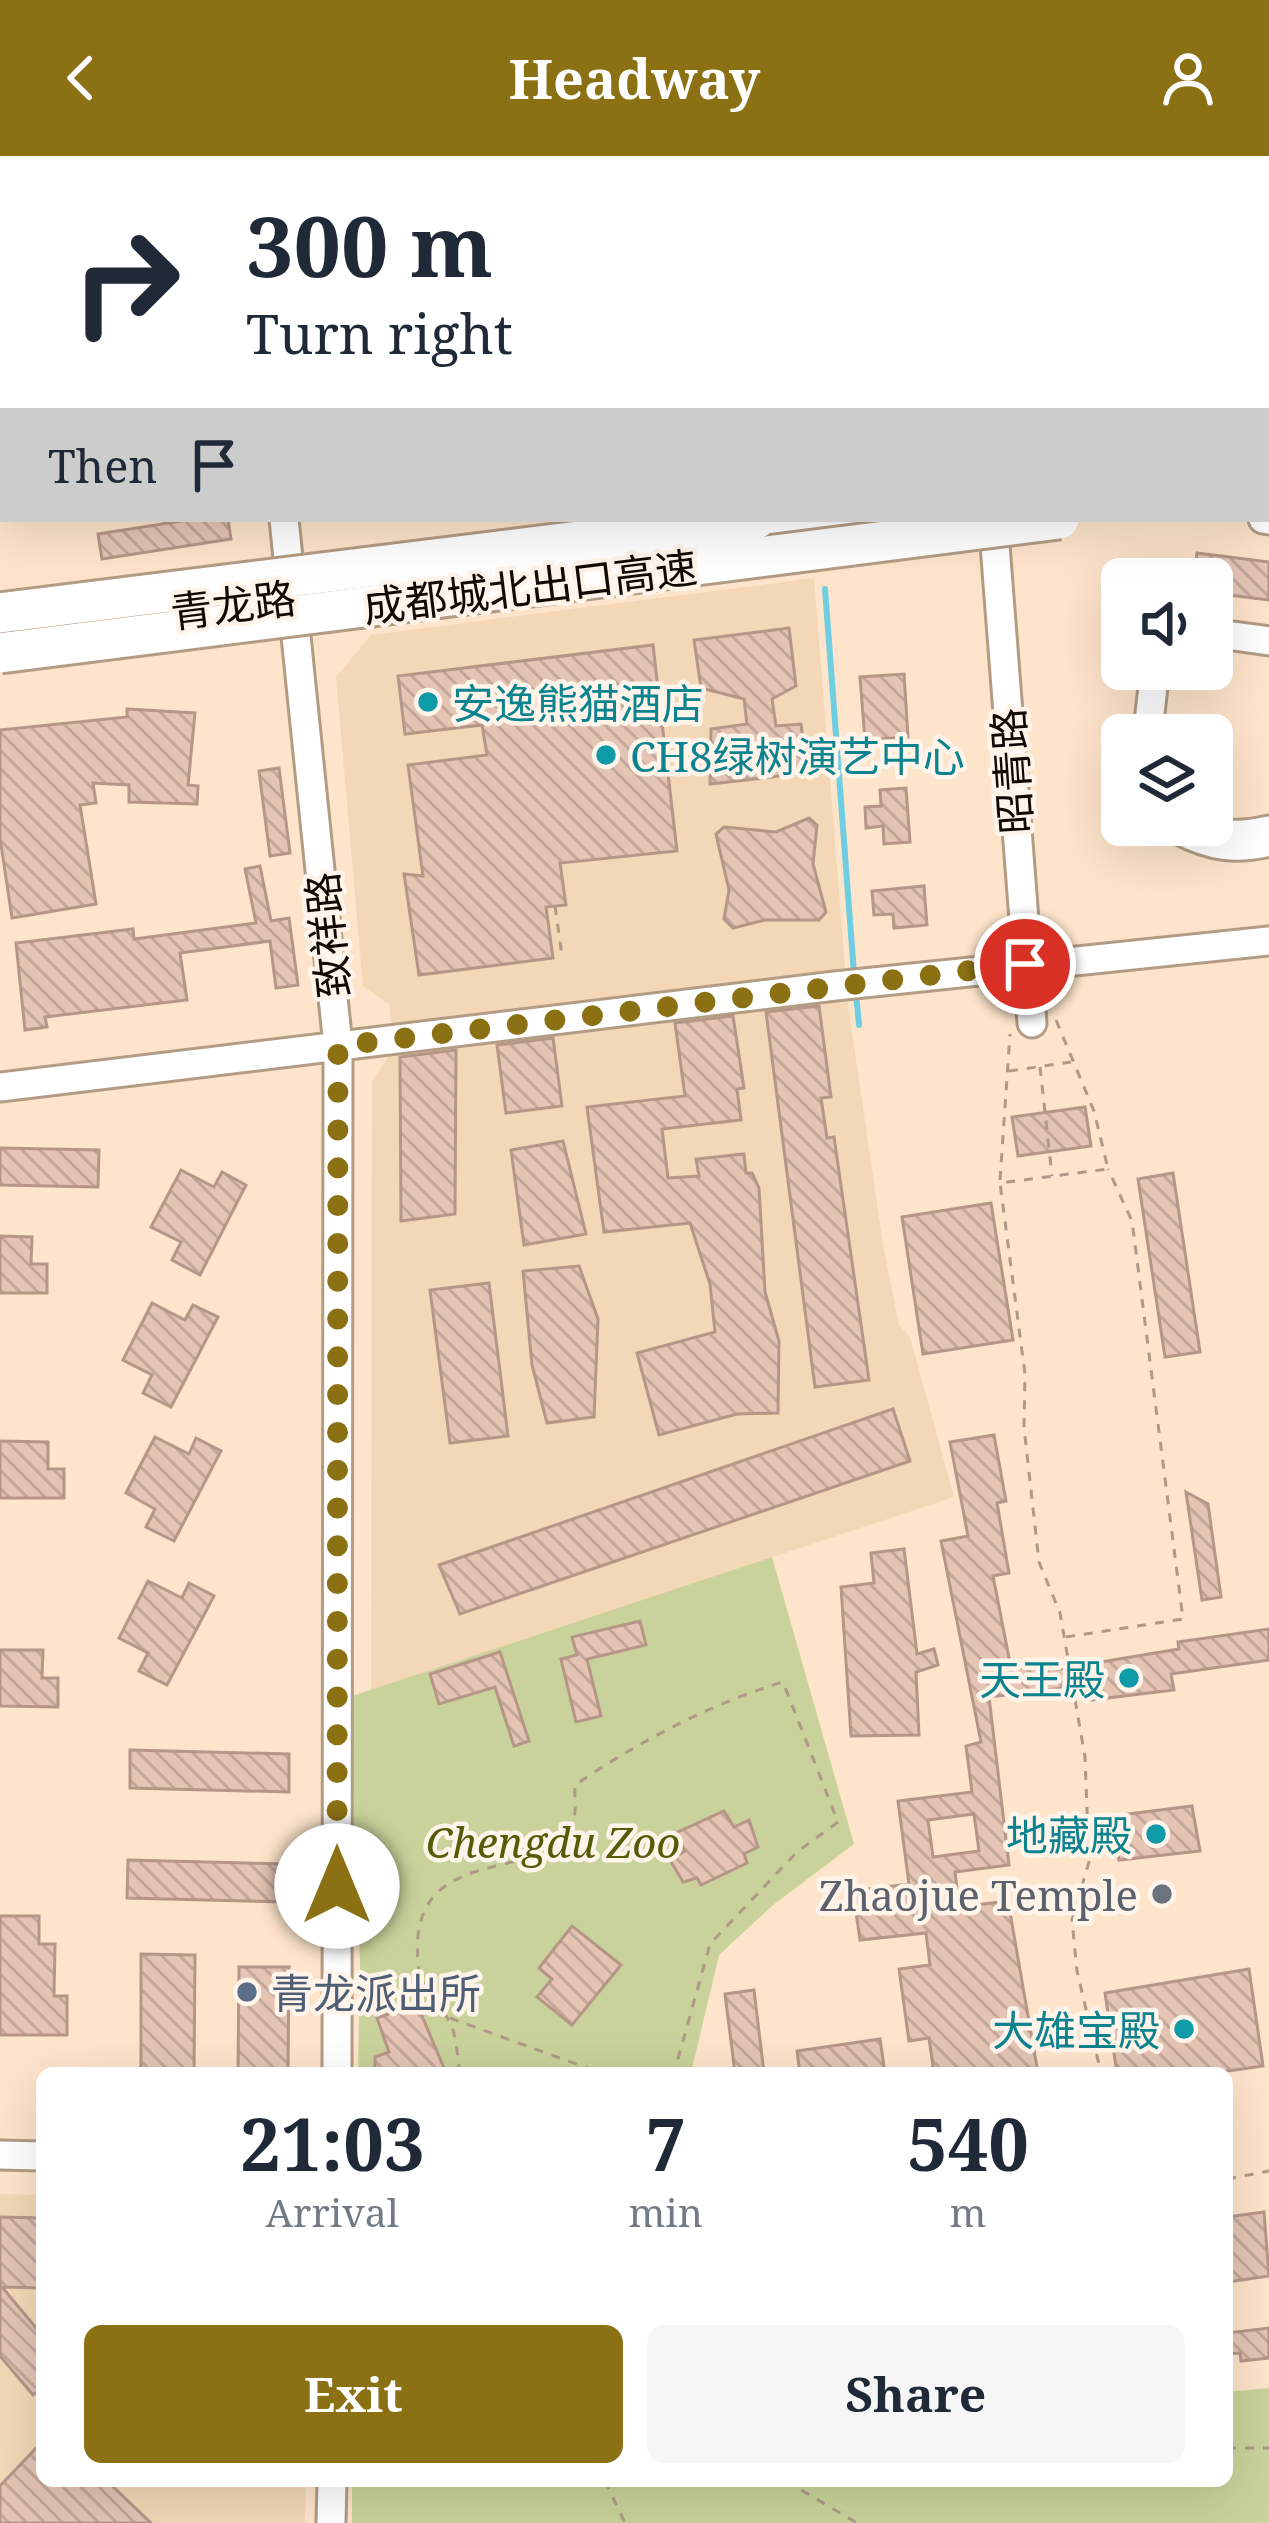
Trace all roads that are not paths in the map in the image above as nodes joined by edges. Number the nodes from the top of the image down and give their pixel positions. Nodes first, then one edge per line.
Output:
1 (284, 522) edge
2 (732, 522) edge
3 (872, 522) edge
4 (993, 522) edge
5 (1036, 522) edge
6 (293, 596) junction
7 (0, 613) edge
8 (0, 634) edge
9 (1233, 636) edge
10 (1269, 640) edge
11 (0, 653) edge
12 (1269, 836) edge
13 (1233, 842) edge
14 (1269, 941) edge
15 (1025, 964) junction
16 (1033, 1023) road end
17 (338, 1046) junction
18 (0, 1087) edge
19 (337, 2067) edge
20 (0, 2155) edge
21 (36, 2156) edge
22 (332, 2487) edge
23 (331, 2523) edge

1 - 6 street, 致祥路
2 - 7 highway, 成都城北出口高速, bridge
3 - 6 street, 青龙路
4 - 15 street, 昭青路
5 - 11 highway, 成都城北出口高速, bridge
6 - 8 street, 青龙路
6 - 17 street, 致祥路
9 - 10 street
12 - 13 highway
14 - 15 street
15 - 16 street, 昭青路
15 - 17 street
17 - 18 street
17 - 19 street, 致祥路
20 - 21 street
22 - 23 street

